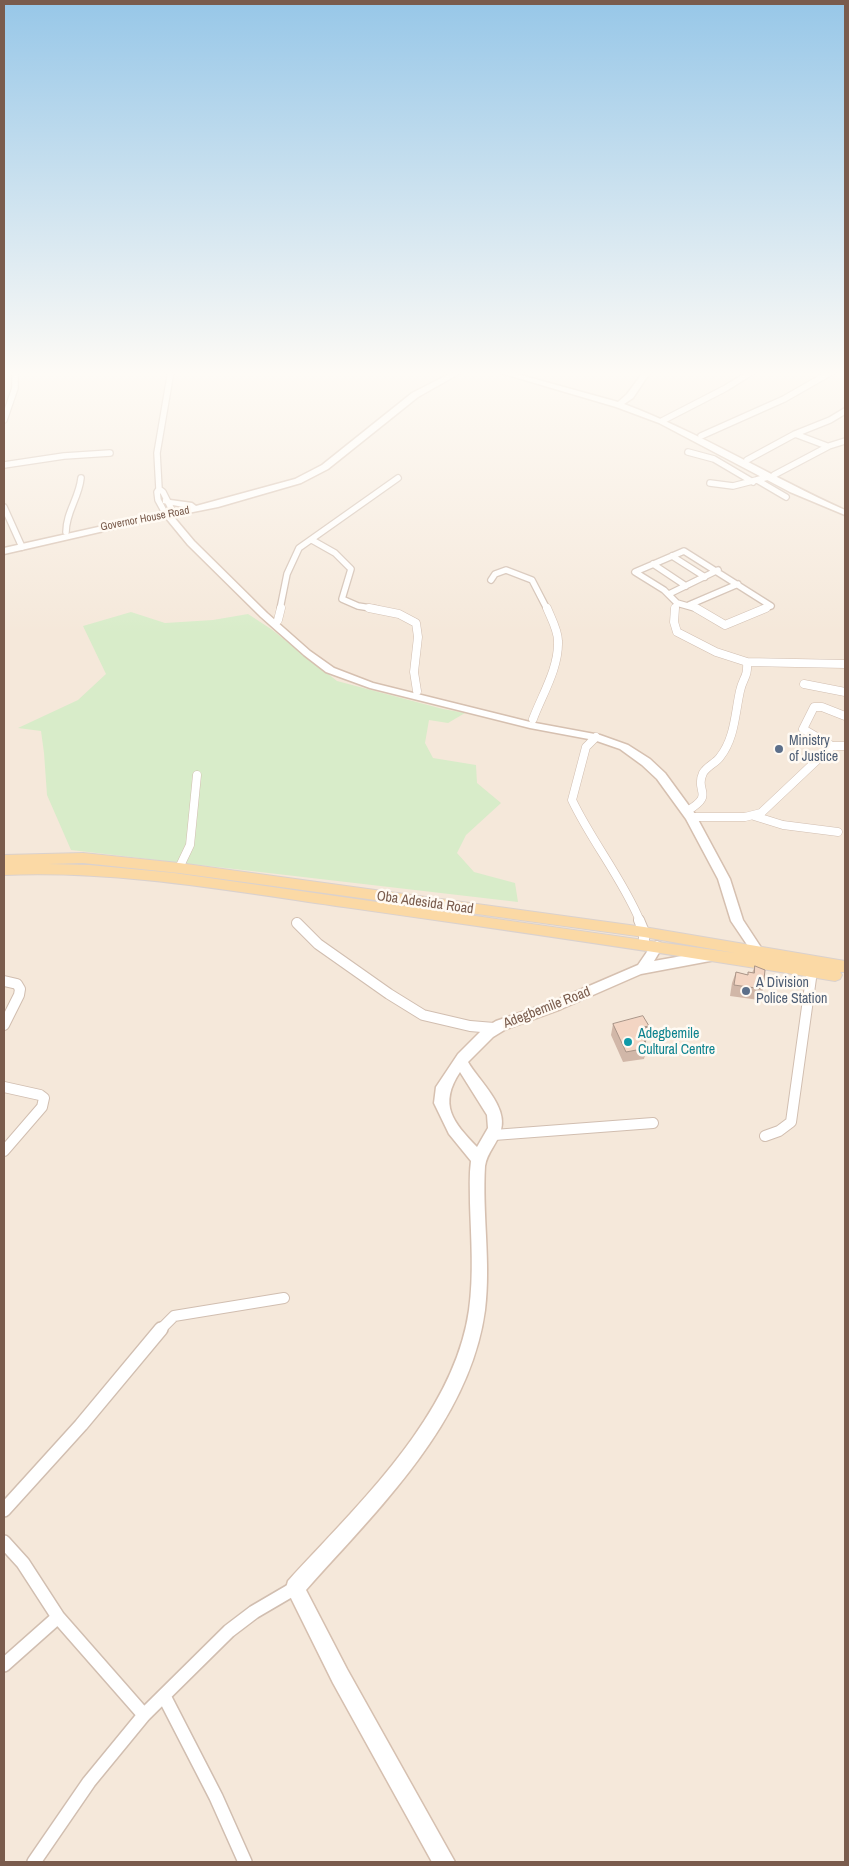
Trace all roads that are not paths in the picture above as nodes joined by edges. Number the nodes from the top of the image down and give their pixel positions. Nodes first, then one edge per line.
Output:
1 (48, 458) edge
2 (157, 458) edge
3 (328, 458) edge
4 (336, 458) edge
5 (716, 458) edge
6 (736, 458) edge
7 (743, 458) edge
8 (751, 458) edge
9 (807, 458) edge
10 (747, 460) junction
11 (4, 464) edge
12 (771, 476) junction
13 (81, 478) dead end
14 (398, 478) dead end
15 (755, 481) junction
16 (710, 483) dead end
17 (159, 490) junction
18 (786, 498) dead end
19 (4, 507) edge
20 (194, 508) junction
21 (845, 509) edge
22 (171, 513) junction
23 (845, 513) edge
24 (66, 532) junction
25 (312, 540) junction
26 (21, 545) junction
27 (4, 547) edge
28 (4, 551) edge
29 (672, 556) junction
30 (653, 564) junction
31 (718, 570) junction
32 (705, 577) junction
33 (491, 580) dead end
34 (738, 584) junction
35 (686, 586) junction
36 (669, 594) junction
37 (677, 603) junction
38 (689, 605) junction
39 (278, 620) junction
40 (747, 662) junction
41 (845, 664) edge
42 (804, 684) dead end
43 (416, 691) junction
44 (845, 692) edge
45 (845, 716) edge
46 (533, 720) junction
47 (575, 733) junction
48 (596, 737) junction
49 (832, 746) junction
50 (845, 746) edge
51 (586, 747) junction
52 (198, 775) dead end
53 (689, 814) junction
54 (754, 816) junction
55 (838, 832) dead end
56 (4, 860) edge
57 (179, 868) junction
58 (4, 870) edge
59 (297, 923) dead end
60 (648, 941) junction
61 (758, 952) junction
62 (711, 955) junction
63 (845, 957) edge
64 (826, 964) junction
65 (845, 967) edge
66 (642, 969) junction
67 (812, 971) junction
68 (845, 976) edge
69 (4, 981) edge
70 (4, 1024) edge
71 (494, 1028) junction
72 (461, 1061) junction
73 (4, 1087) edge
74 (653, 1123) dead end
75 (494, 1135) junction
76 (764, 1136) dead end
77 (4, 1151) edge
78 (479, 1159) junction
79 (284, 1298) dead end
80 (4, 1510) edge
81 (4, 1542) edge
82 (295, 1588) junction
83 (58, 1617) junction
84 (4, 1665) edge
85 (164, 1696) junction
86 (144, 1715) junction
87 (34, 1862) edge
88 (246, 1862) edge
89 (444, 1862) edge

1 - 11 street
2 - 17 street
3 - 20 street, Governor House Road
4 - 20 street, Governor House Road
5 - 15 street
6 - 12 street
7 - 10 street
8 - 10 street
9 - 12 street
10 - 12 street
12 - 15 street
12 - 21 street
12 - 23 street
13 - 24 street
14 - 25 street
15 - 16 street
15 - 18 street
17 - 22 street
17 - 22 street
19 - 26 street
20 - 22 street
20 - 22 street
22 - 24 street, Governor House Road
22 - 26 street, Governor House Road
22 - 39 street
22 - 47 street
24 - 26 street, Governor House Road
25 - 39 street
25 - 43 street
26 - 27 street, Governor House Road
26 - 28 street, Governor House Road
29 - 30 street
29 - 31 street
29 - 32 street
30 - 35 street
30 - 36 street
31 - 32 street
31 - 34 street
32 - 35 street
33 - 46 street
34 - 38 street
34 - 38 street
35 - 36 street
36 - 37 street
37 - 38 street
37 - 40 street
39 - 43 street
40 - 41 street
40 - 53 street
42 - 44 street
43 - 46 street
45 - 49 street
46 - 47 street
47 - 48 street
47 - 51 street
48 - 51 street
48 - 53 street
49 - 50 street
49 - 54 street
51 - 60 street
52 - 57 street
53 - 54 street
53 - 61 street
54 - 55 street
56 - 57 main road, Oba Adesida Road
57 - 60 main road, Oba Adesida Road
58 - 60 main road, Oba Adesida Road
59 - 71 street
60 - 61 main road, Oba Adesida Road
60 - 62 main road, Oba Adesida Road
60 - 66 street
61 - 64 main road, Oba Adesida Road
62 - 66 street, Adegbemile Road
62 - 67 main road, Oba Adesida Road
63 - 64 main road
64 - 65 main road, Oba Adesida Road
66 - 71 street, Adegbemile Road
67 - 68 main road, Oba Adesida Road
67 - 76 street
69 - 70 street
71 - 72 street, Adegbemile Road
72 - 75 street
72 - 78 street, Adegbemile Road
73 - 77 street
74 - 75 street
75 - 78 street
78 - 82 street
79 - 80 street
81 - 83 street
82 - 85 street
82 - 89 street
83 - 84 street
83 - 86 street
85 - 86 street
85 - 88 street
86 - 87 street

